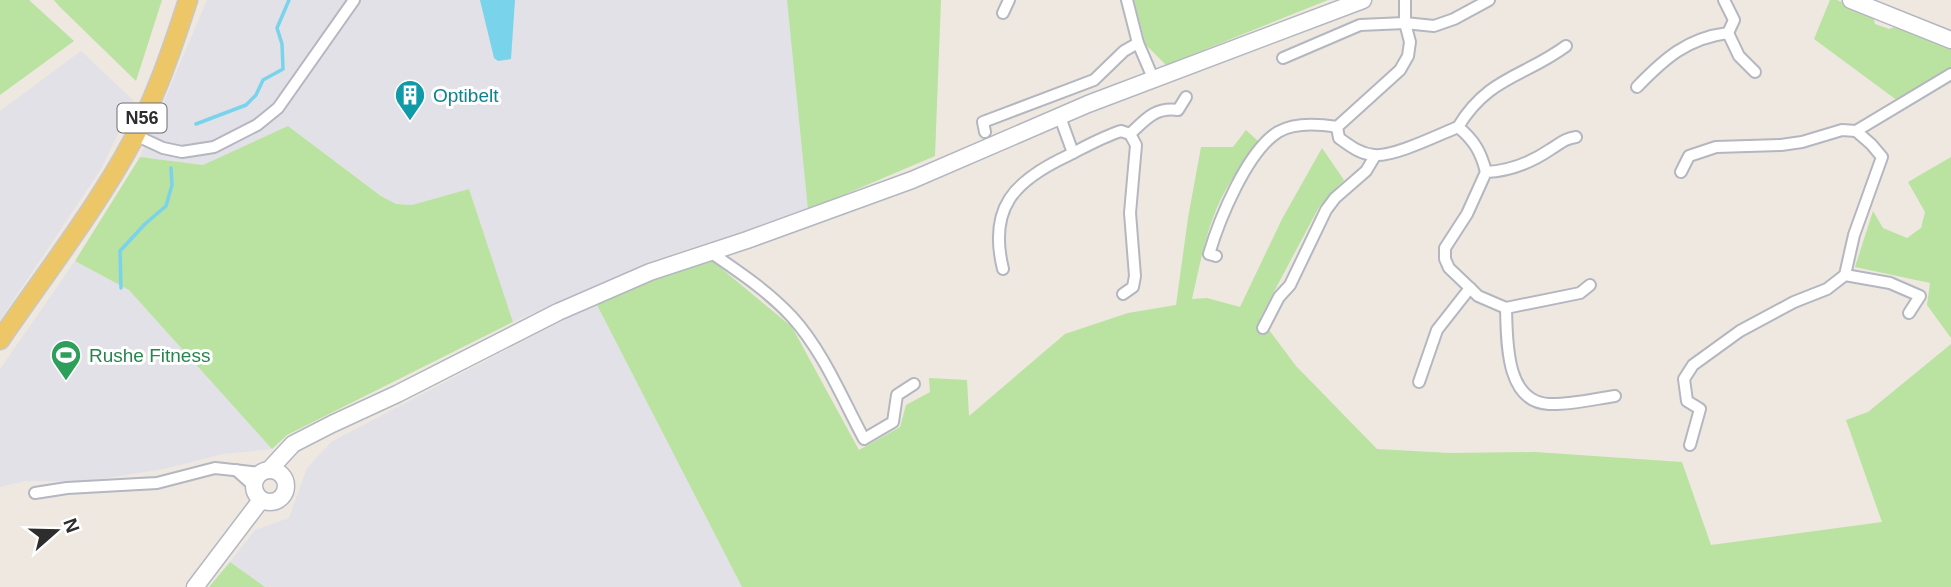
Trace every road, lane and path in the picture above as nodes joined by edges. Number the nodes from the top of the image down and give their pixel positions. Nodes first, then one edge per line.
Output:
1 (188, 0) edge
2 (354, 0) edge
3 (1009, 0) edge
4 (1127, 0) edge
5 (1363, 0) edge
6 (1405, 0) edge
7 (1489, 0) edge
8 (1724, 0) edge
9 (1851, 0) edge
10 (1003, 13) dead end
11 (1405, 23) junction
12 (1728, 33) junction
13 (1951, 40) edge
14 (1138, 43) junction
15 (1566, 46) dead end
16 (1283, 58) dead end
17 (1755, 72) dead end
18 (1951, 74) edge
19 (1153, 78) junction
20 (1637, 87) dead end
21 (1186, 97) dead end
22 (1060, 117) junction
23 (1337, 127) junction
24 (1458, 127) junction
25 (1856, 131) junction
26 (985, 132) dead end
27 (1130, 134) junction
28 (135, 135) junction
29 (1576, 137) dead end
30 (1073, 153) junction
31 (1375, 156) junction
32 (1486, 172) junction
33 (1681, 172) dead end
34 (1011, 173) dead end
35 (1021, 183) junction
36 (710, 252) junction
37 (1216, 256) dead end
38 (1003, 269) dead end
39 (1845, 275) junction
40 (1590, 285) dead end
41 (1470, 288) junction
42 (1123, 294) dead end
43 (1506, 308) junction
44 (1909, 313) dead end
45 (1263, 328) dead end
46 (0, 340) edge
47 (1419, 382) dead end
48 (914, 384) dead end
49 (1615, 396) dead end
50 (314, 434) junction
51 (1690, 445) dead end
52 (286, 480) junction
53 (261, 482) junction
54 (35, 493) dead end
55 (195, 587) edge

1 - 28 main road, N56
2 - 28 street
3 - 10 street
4 - 14 street
5 - 19 street
6 - 11 street
7 - 11 street
8 - 12 street
9 - 13 street
11 - 16 street
11 - 23 street
12 - 17 street
12 - 20 street
14 - 19 street
14 - 26 street
15 - 24 street
18 - 25 street
19 - 22 street
21 - 27 street
22 - 30 street
22 - 36 street
23 - 31 street
23 - 37 street
24 - 31 street
24 - 32 street
25 - 33 street
25 - 39 street
27 - 30 street
27 - 42 street
28 - 46 main road, N56
29 - 32 street
30 - 35 street
31 - 45 street
32 - 41 street
34 - 35 street
35 - 38 street
36 - 48 street
36 - 50 street
39 - 44 street
39 - 51 street
40 - 43 street
41 - 43 street
41 - 47 street
43 - 49 street
50 - 52 street
50 - 53 street
52 - 53 street
52 - 53 street
53 - 54 street
53 - 55 street

